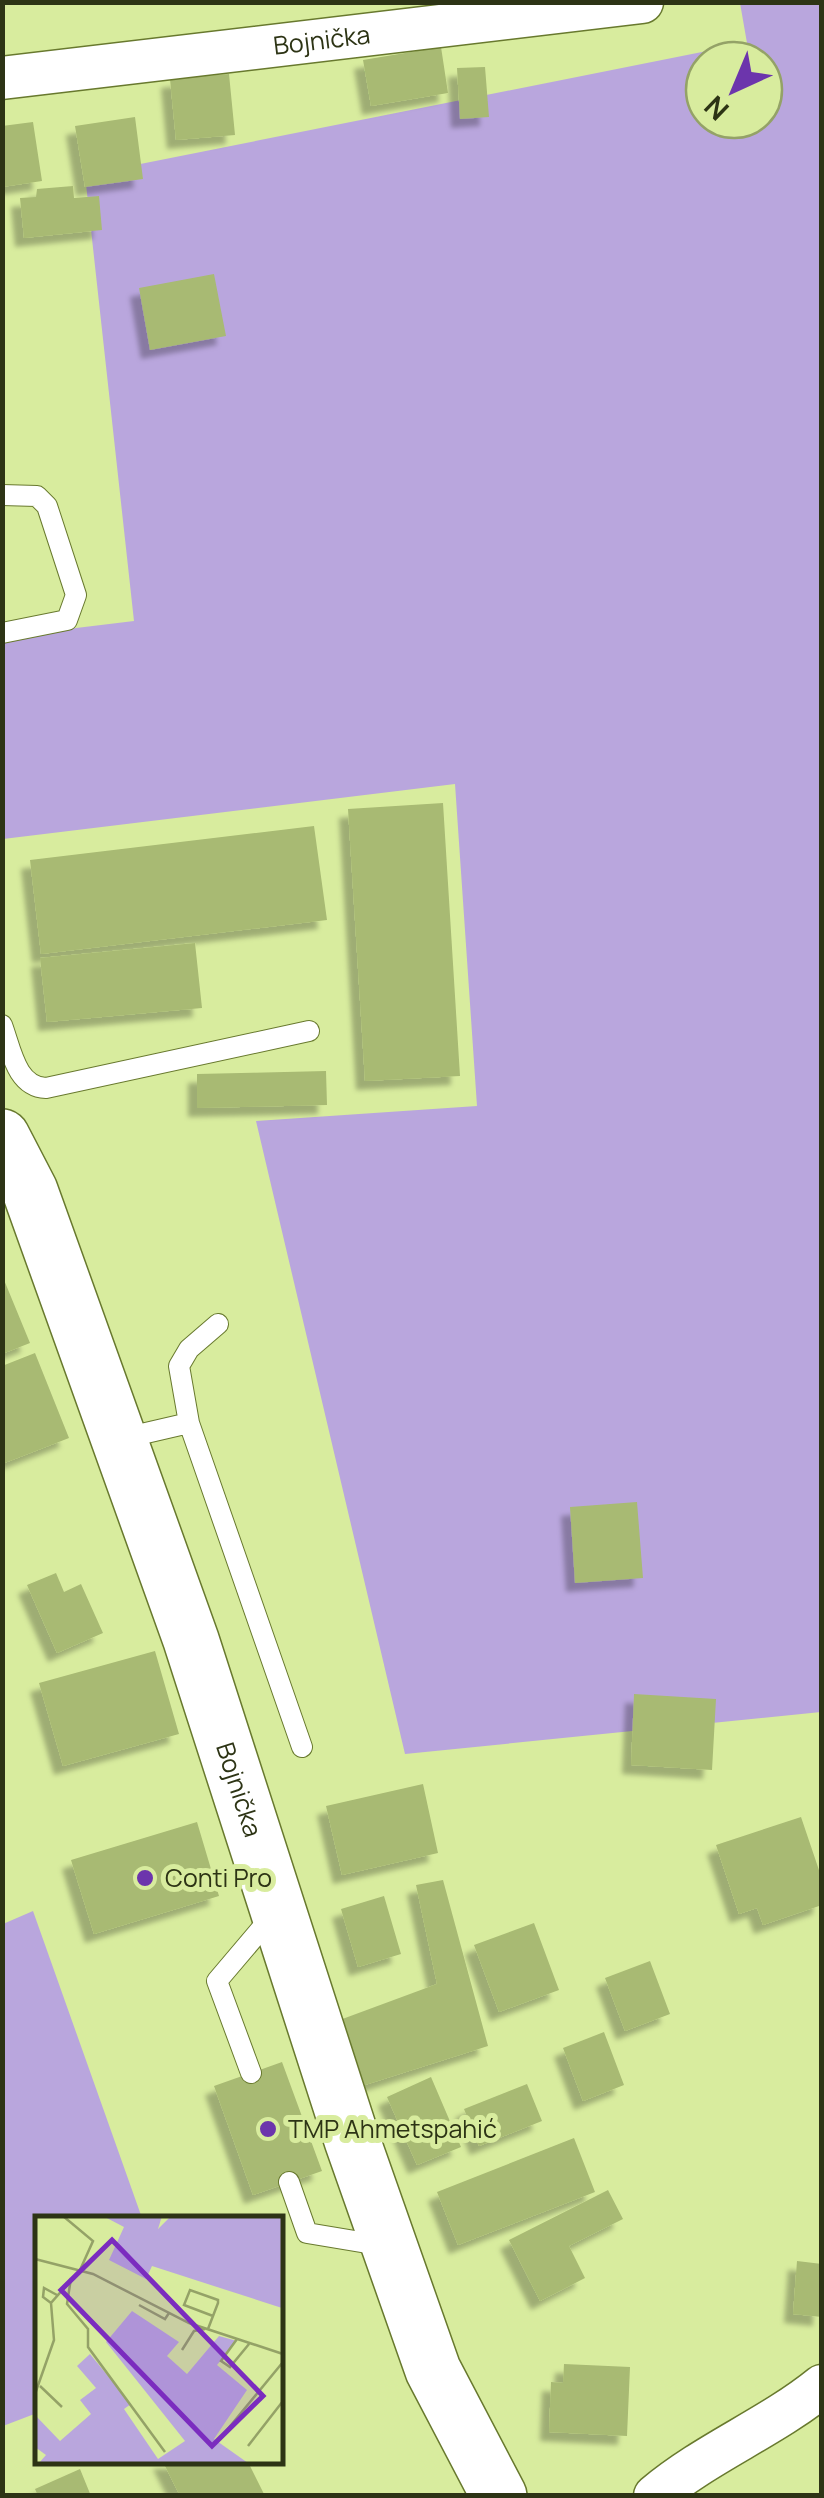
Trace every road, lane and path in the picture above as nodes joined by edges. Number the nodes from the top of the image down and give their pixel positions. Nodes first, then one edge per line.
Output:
1 (642, 2) edge
2 (2, 78) edge
3 (2, 495) edge
4 (2, 633) edge
5 (2, 1025) edge
6 (309, 1030) dead end
7 (2, 1137) edge
8 (218, 1324) dead end
9 (188, 1423) junction
10 (118, 1440) junction
11 (302, 1747) dead end
12 (277, 1909) junction
13 (250, 2074) dead end
14 (288, 2182) dead end
15 (390, 2247) junction
16 (822, 2386) edge
17 (499, 2496) edge
18 (655, 2496) edge

1 - 2 street, Bojnička
3 - 4 lane
5 - 6 lane
7 - 10 main road, Bojnička
8 - 9 lane
9 - 10 lane
9 - 11 lane
10 - 12 main road, Bojnička
12 - 13 lane
12 - 15 main road, Bojnička
14 - 15 lane
15 - 17 main road, Bojnička
16 - 18 street

